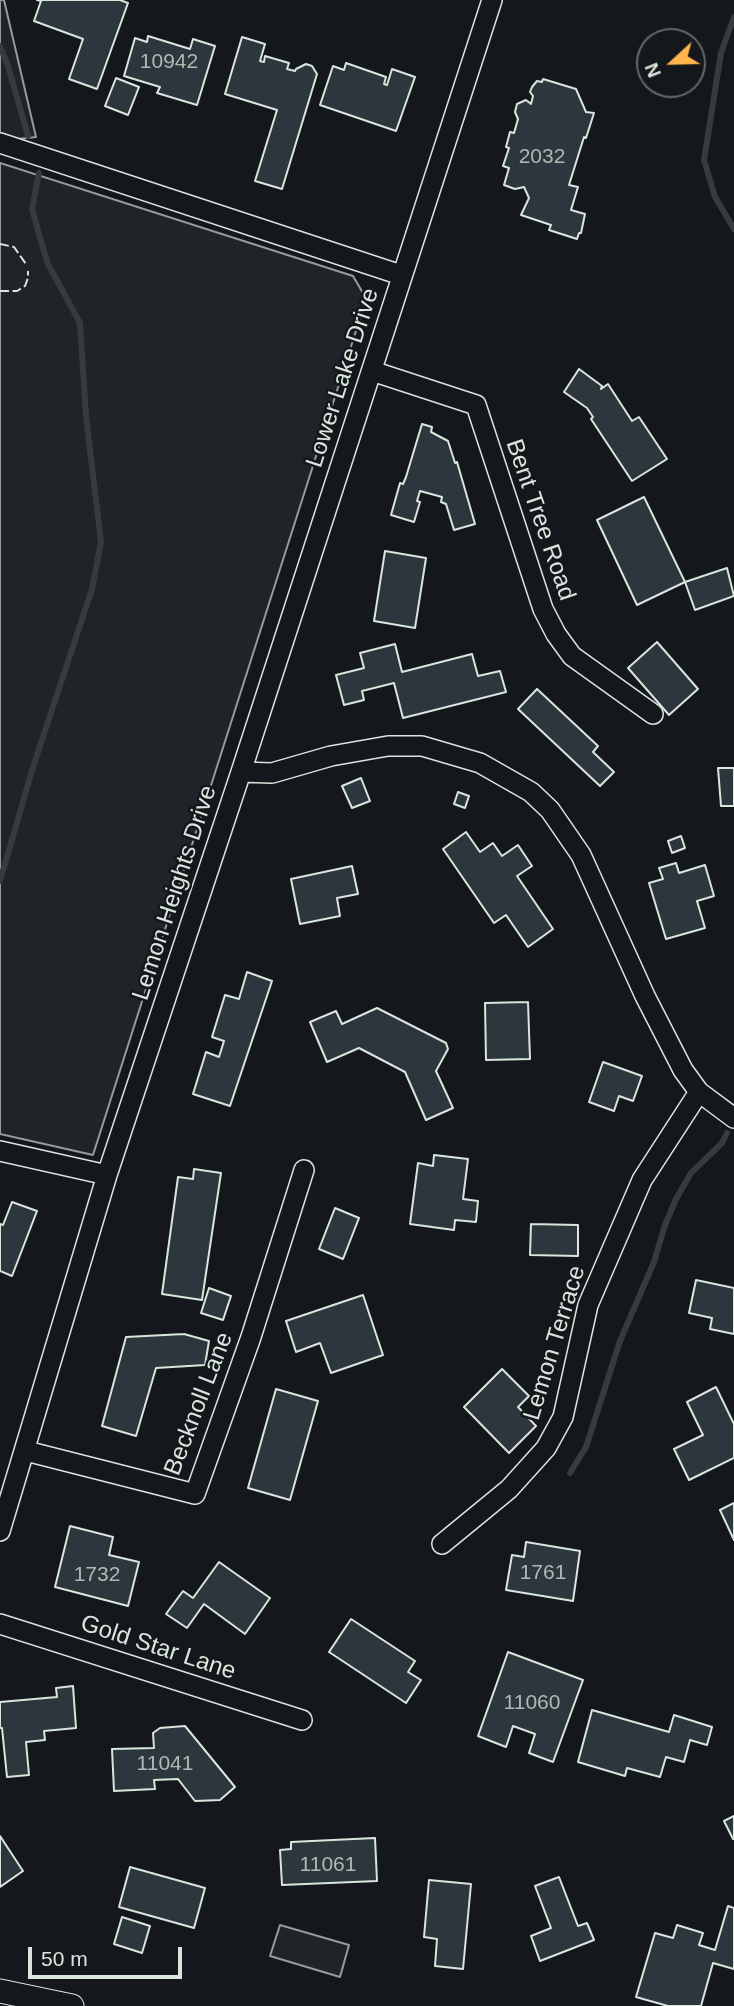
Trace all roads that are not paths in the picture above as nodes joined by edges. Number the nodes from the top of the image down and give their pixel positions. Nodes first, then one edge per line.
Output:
1 (492, 0) edge
2 (0, 143) edge
3 (401, 275) junction
4 (372, 371) junction
5 (653, 714) dead end
6 (241, 772) junction
7 (699, 1092) junction
8 (734, 1118) edge
9 (0, 1151) edge
10 (304, 1170) dead end
11 (107, 1175) junction
12 (26, 1451) junction
13 (0, 1531) edge
14 (442, 1544) dead end
15 (0, 1624) edge
16 (302, 1720) dead end
17 (0, 1991) edge
18 (72, 2006) edge

1 - 3 street, Lower Lake Drive
2 - 3 street
3 - 4 street, Lower Lake Drive
4 - 5 street, Bent Tree Road
4 - 6 street, Lower Lake Drive
6 - 7 street, Lemon Heights Drive
6 - 11 street, Lemon Heights Drive
7 - 8 street, Lemon Heights Drive
7 - 14 street, Lemon Terrace
9 - 11 street
10 - 12 street, Becknoll Lane
11 - 12 street, Lemon Heights Drive
12 - 13 street, Lemon Heights Drive
15 - 16 street, Gold Star Lane
17 - 18 street

